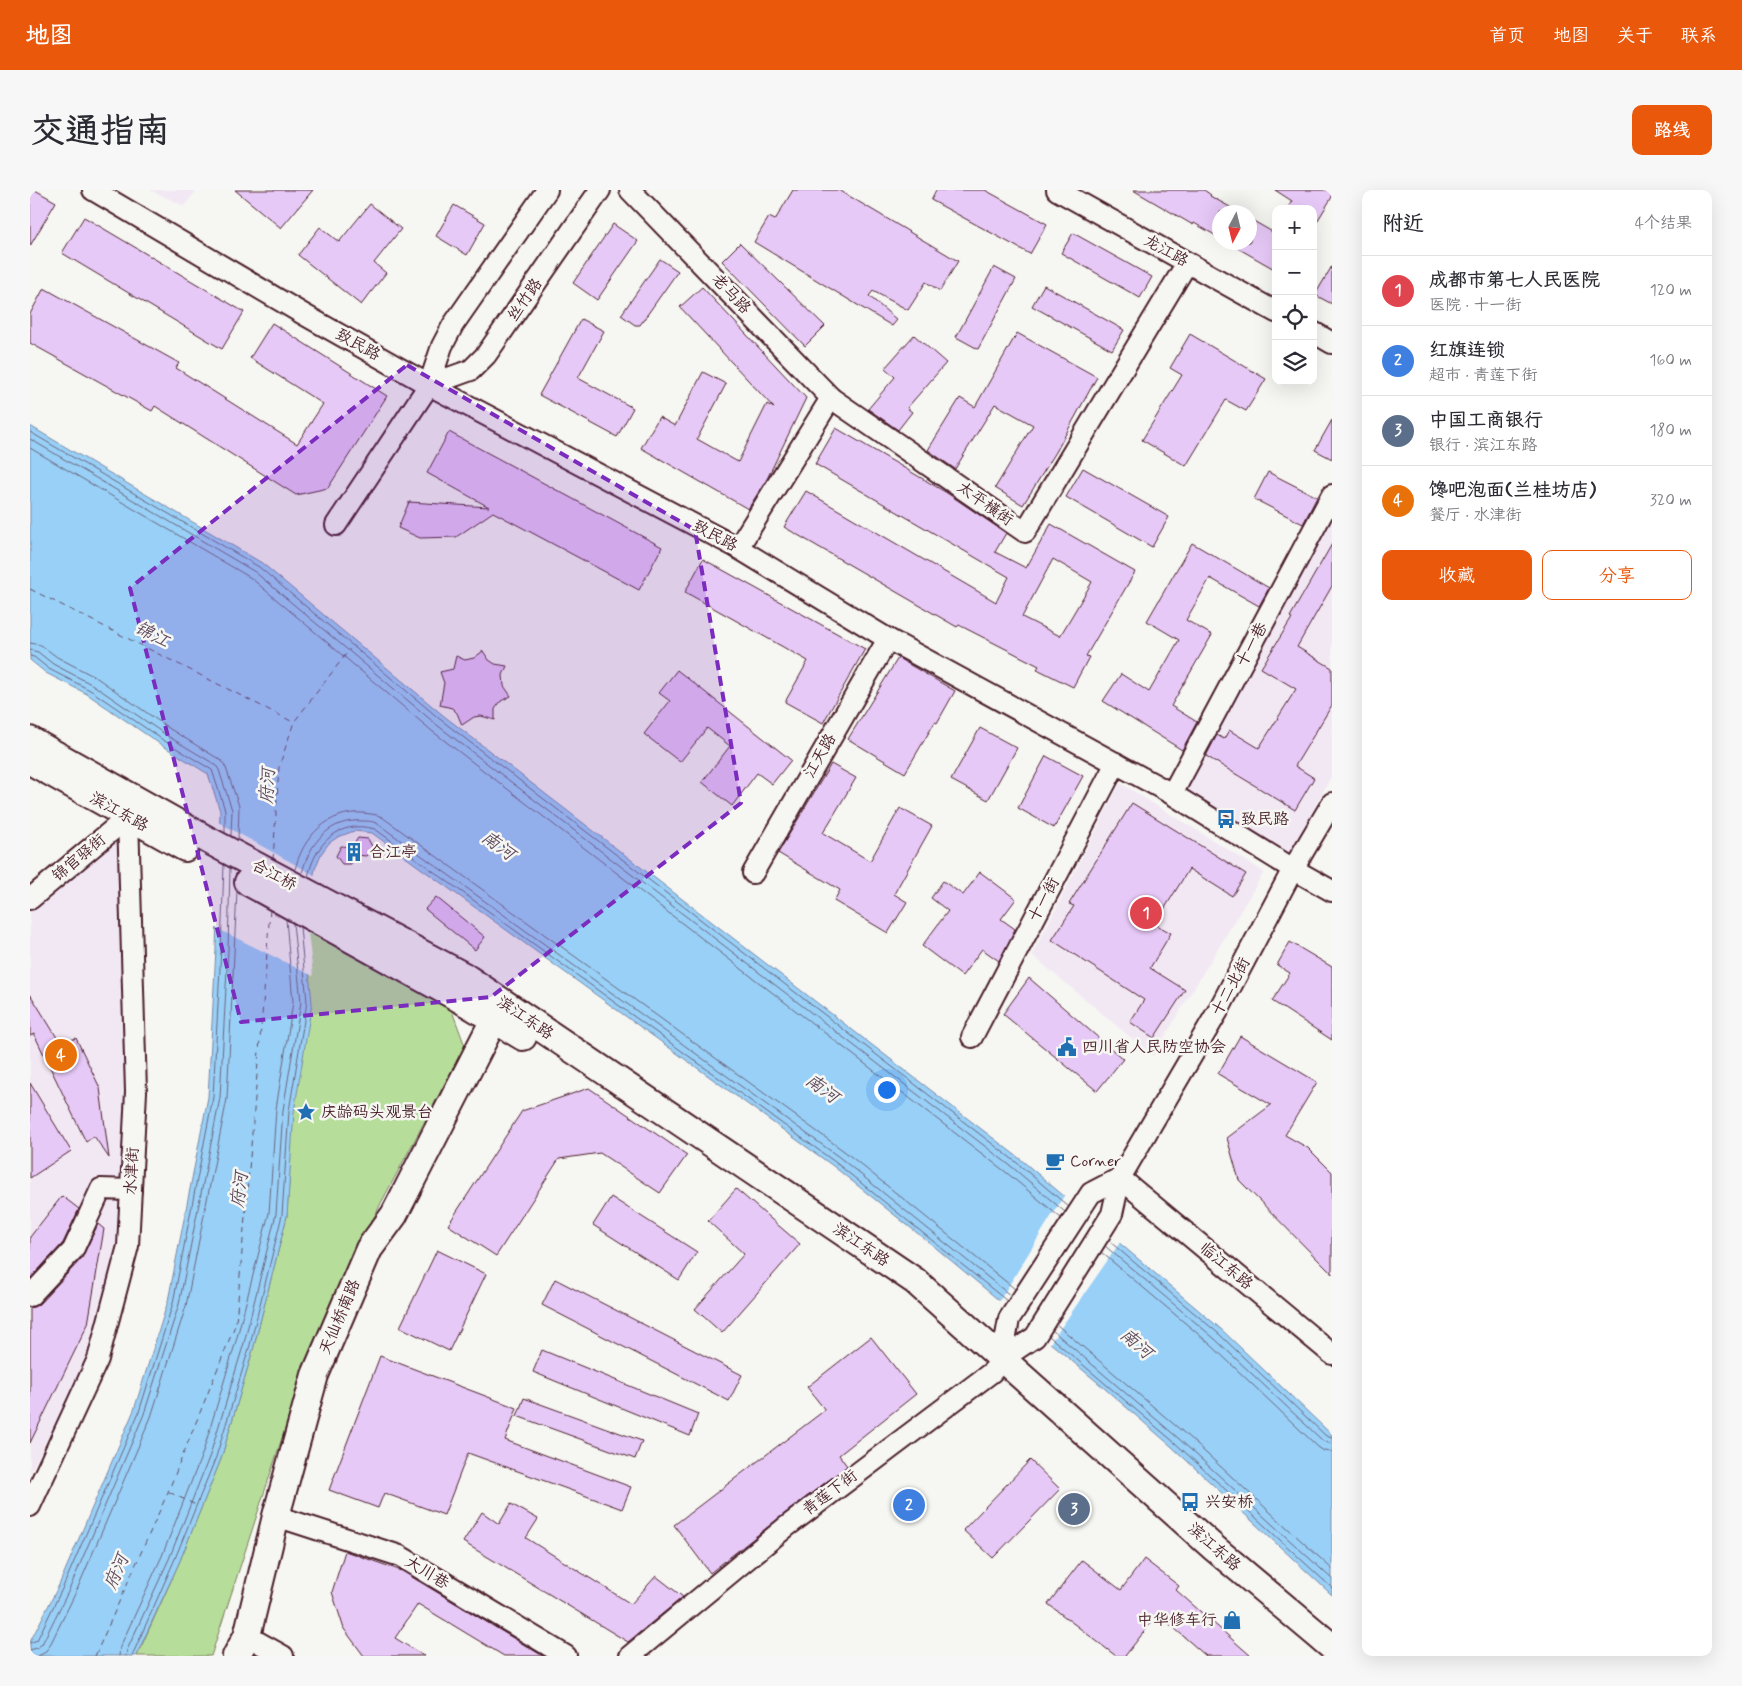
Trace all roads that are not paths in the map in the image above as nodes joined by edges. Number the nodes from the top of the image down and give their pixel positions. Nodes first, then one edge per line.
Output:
1 (93, 190) edge
2 (547, 190) edge
3 (600, 190) edge
4 (630, 190) edge
5 (1056, 190) edge
6 (1187, 263) junction
7 (1272, 310) edge
8 (1317, 334) edge
9 (1332, 343) edge
10 (429, 385) junction
11 (831, 398) junction
12 (1332, 495) edge
13 (336, 526) dead end
14 (738, 548) junction
15 (888, 639) junction
16 (30, 740) edge
17 (30, 761) edge
18 (1116, 763) junction
19 (1172, 794) junction
20 (1332, 802) edge
21 (128, 817) junction
22 (208, 850) junction
23 (1293, 869) junction
24 (753, 873) dead end
25 (1332, 891) edge
26 (30, 899) edge
27 (339, 921) joint
28 (498, 1011) junction
29 (972, 1037) dead end
30 (1120, 1178) junction
31 (131, 1190) junction
32 (30, 1296) edge
33 (1332, 1354) edge
34 (997, 1366) junction
35 (30, 1506) edge
36 (276, 1516) junction
37 (242, 1646) edge
38 (1332, 1647) edge
39 (283, 1656) edge
40 (566, 1656) edge
41 (630, 1656) edge
42 (1319, 1656) edge

1 - 10 street, 致民路
2 - 10 street
3 - 10 street, 丝竹路
4 - 11 street, 老马路
5 - 6 street, 龙江路
6 - 7 street, 龙江路
6 - 11 street, 太平横街
8 - 9 street
10 - 13 street
10 - 14 street, 致民路
11 - 14 street
12 - 19 street, 十一巷
14 - 15 street, 致民路
15 - 18 street, 致民路
15 - 24 street, 江天路
16 - 22 main road, 滨江东路
17 - 21 main road, 滨江东路
18 - 19 street, 致民路
18 - 29 street, 十一街
19 - 23 street, 致民路
20 - 23 street, 十二北街
21 - 22 main road, 滨江东路
21 - 26 street, 锦官驿街
21 - 31 street, 水津街
22 - 27 main road, 合江桥
23 - 25 street, 致民路
23 - 30 street, 十二北街
27 - 28 main road, 滨江东路
28 - 34 main road, 滨江东路
28 - 36 main road, 天仙桥南路
30 - 33 street, 临江东路
30 - 34 street, 青莲下街
30 - 34 street
31 - 32 street
31 - 35 street, 水津街
34 - 38 main road, 滨江东路
34 - 41 street, 青莲下街
34 - 42 main road, 滨江东路
36 - 37 main road, 天仙桥南路
36 - 40 street, 大川巷
37 - 39 street

